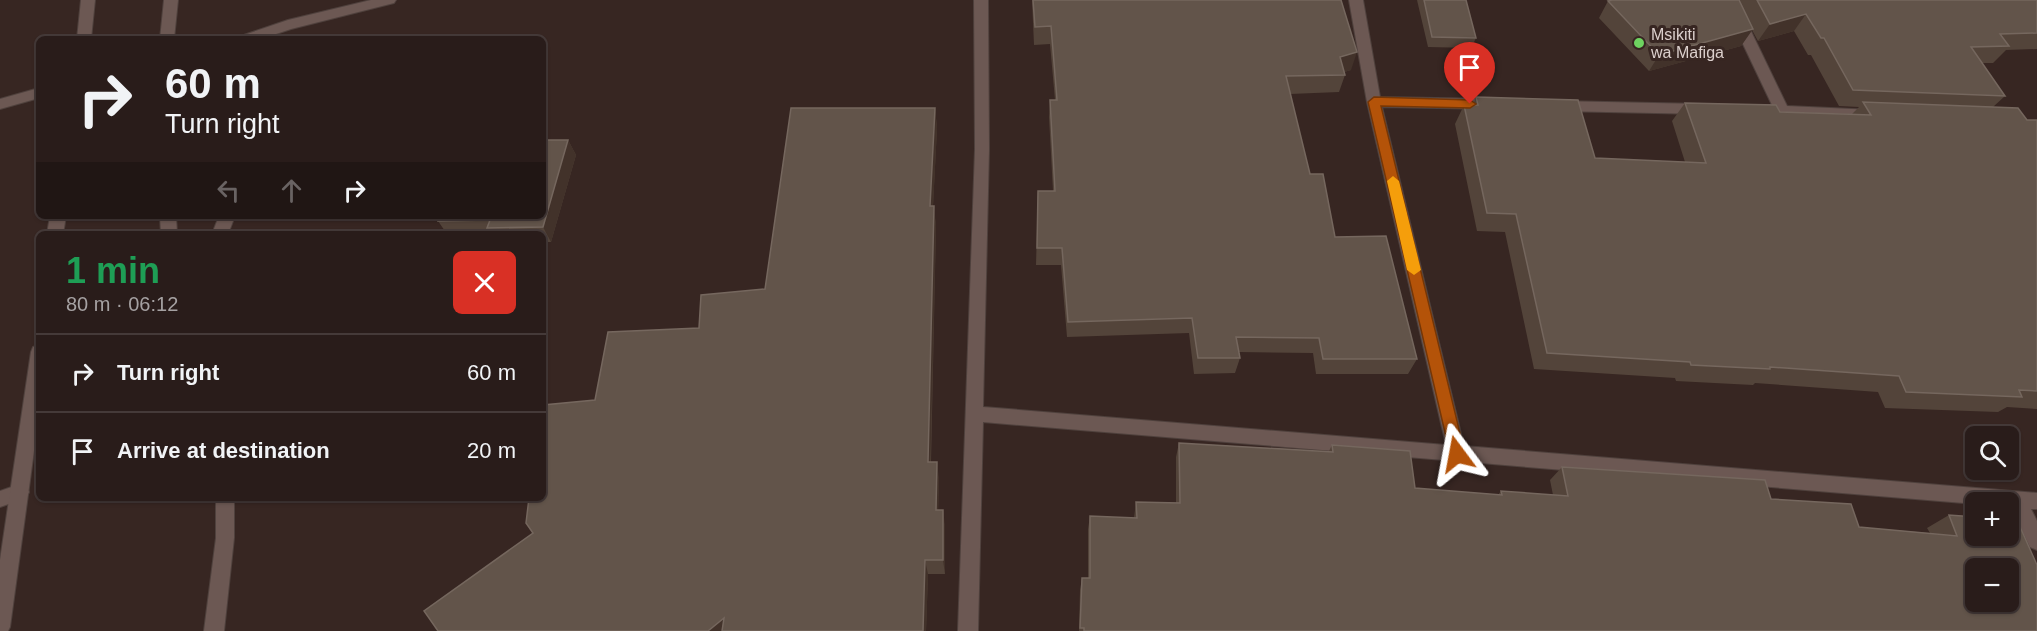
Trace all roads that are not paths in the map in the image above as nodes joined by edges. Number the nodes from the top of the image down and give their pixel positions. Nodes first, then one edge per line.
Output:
1 (88, 0) edge
2 (171, 0) edge
3 (389, 0) edge
4 (981, 0) edge
5 (1356, 0) edge
6 (1729, 0) edge
7 (286, 32) edge
8 (84, 36) edge
9 (166, 36) edge
10 (263, 36) edge
11 (36, 94) edge
12 (1374, 102) junction
13 (0, 104) edge
14 (1506, 105) edge
15 (1542, 106) edge
16 (1722, 110) edge
17 (1746, 110) edge
18 (1782, 111) junction
19 (1886, 115) edge
20 (36, 374) edge
21 (975, 414) junction
22 (1457, 454) junction
23 (20, 492) junction
24 (1965, 496) edge
25 (0, 499) edge
26 (2019, 500) edge
27 (225, 501) edge
28 (2037, 501) edge
29 (2019, 504) edge
30 (2037, 541) edge
31 (0, 627) edge
32 (214, 631) edge
33 (968, 631) edge

1 - 8 street
2 - 9 street
3 - 7 street
4 - 21 street
5 - 12 street
6 - 18 street
7 - 10 street
11 - 13 street
12 - 14 street
12 - 22 street
15 - 16 street
17 - 18 street
18 - 19 street
20 - 23 street
21 - 22 street
21 - 33 street
22 - 24 street
23 - 25 street
23 - 31 street
26 - 28 street
27 - 32 street
29 - 30 street

